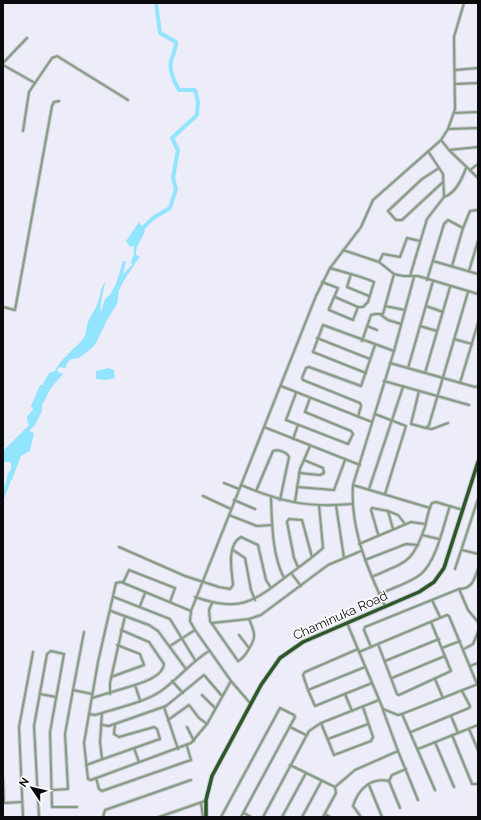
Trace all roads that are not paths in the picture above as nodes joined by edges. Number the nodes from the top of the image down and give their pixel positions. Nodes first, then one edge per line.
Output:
1 (464, 3) edge
2 (27, 38) dead end
3 (3, 64) edge
4 (478, 68) edge
5 (455, 70) junction
6 (35, 83) junction
7 (478, 83) edge
8 (455, 84) junction
9 (128, 100) dead end
10 (60, 101) dead end
11 (478, 112) edge
12 (454, 113) junction
13 (478, 128) edge
14 (448, 129) junction
15 (22, 131) dead end
16 (441, 140) junction
17 (478, 147) edge
18 (448, 150) junction
19 (428, 151) junction
20 (478, 164) edge
21 (438, 168) junction
22 (466, 168) junction
23 (470, 170) junction
24 (478, 178) edge
25 (443, 182) junction
26 (444, 197) junction
27 (478, 210) edge
28 (463, 228) junction
29 (420, 241) junction
30 (478, 241) edge
31 (343, 250) junction
32 (433, 261) junction
33 (378, 262) junction
34 (452, 266) junction
35 (330, 268) junction
36 (469, 271) junction
37 (351, 274) junction
38 (394, 274) junction
39 (478, 274) edge
40 (410, 276) junction
41 (414, 277) junction
42 (427, 280) junction
43 (322, 282) junction
44 (434, 282) junction
45 (450, 286) junction
46 (468, 292) junction
47 (478, 294) edge
48 (370, 296) junction
49 (335, 297) junction
50 (385, 306) junction
51 (426, 306) junction
52 (358, 307) junction
53 (3, 308) edge
54 (405, 310) junction
55 (443, 312) junction
56 (381, 316) junction
57 (478, 323) edge
58 (401, 324) junction
59 (367, 326) junction
60 (420, 326) junction
61 (377, 330) dead end
62 (437, 331) junction
63 (317, 338) junction
64 (454, 339) junction
65 (362, 341) junction
66 (472, 344) junction
67 (375, 345) junction
68 (394, 351) junction
69 (370, 360) junction
70 (390, 363) junction
71 (408, 368) junction
72 (366, 373) junction
73 (425, 373) junction
74 (443, 378) junction
75 (384, 381) junction
76 (460, 383) junction
77 (281, 386) junction
78 (403, 386) junction
79 (478, 386) edge
80 (419, 391) junction
81 (296, 393) junction
82 (437, 396) junction
83 (310, 398) junction
84 (469, 405) dead end
85 (375, 414) junction
86 (358, 418) junction
87 (391, 419) junction
88 (372, 422) junction
89 (448, 423) dead end
90 (298, 425) junction
91 (264, 427) junction
92 (426, 428) junction
93 (293, 439) junction
94 (310, 446) junction
95 (304, 460) junction
96 (345, 460) junction
97 (478, 462) edge
98 (360, 465) junction
99 (299, 473) junction
100 (224, 483) dead end
101 (241, 485) junction
102 (354, 485) junction
103 (297, 487) junction
104 (239, 489) junction
105 (369, 489) junction
106 (256, 491) junction
107 (385, 494) junction
108 (203, 496) dead end
109 (272, 498) junction
110 (478, 499) edge
111 (234, 500) junction
112 (280, 500) junction
113 (295, 502) junction
114 (352, 504) junction
115 (336, 505) junction
116 (319, 506) junction
117 (450, 506) junction
118 (430, 508) junction
119 (231, 509) junction
120 (255, 509) dead end
121 (463, 510) junction
122 (388, 511) junction
123 (229, 515) junction
124 (405, 524) junction
125 (426, 524) junction
126 (272, 525) junction
127 (393, 529) junction
128 (378, 534) junction
129 (422, 535) junction
130 (439, 539) junction
131 (359, 544) junction
132 (418, 546) junction
133 (119, 547) dead end
134 (233, 550) junction
135 (462, 550) junction
136 (362, 551) junction
137 (478, 554) edge
138 (312, 557) junction
139 (344, 558) junction
140 (365, 560) junction
141 (298, 567) junction
142 (455, 569) dead end
143 (478, 569) edge
144 (291, 573) junction
145 (372, 577) junction
146 (284, 578) junction
147 (202, 581) junction
148 (123, 583) junction
149 (301, 586) junction
150 (271, 588) junction
151 (459, 589) junction
152 (145, 593) junction
153 (379, 594) junction
154 (114, 597) junction
155 (195, 597) junction
156 (255, 600) junction
157 (432, 600) junction
158 (170, 602) junction
159 (212, 603) junction
160 (140, 606) junction
161 (385, 606) junction
162 (191, 610) junction
163 (111, 611) junction
164 (125, 616) junction
165 (440, 617) junction
166 (249, 620) junction
167 (347, 622) junction
168 (431, 622) junction
169 (478, 622) edge
170 (212, 623) junction
171 (121, 630) junction
172 (195, 630) junction
173 (84, 632) dead end
174 (478, 632) edge
175 (239, 635) dead end
176 (182, 638) junction
177 (439, 639) junction
178 (460, 641) junction
179 (378, 644) junction
180 (117, 645) junction
181 (170, 646) junction
182 (371, 647) junction
183 (249, 648) junction
184 (442, 648) junction
185 (464, 649) junction
186 (209, 651) junction
187 (359, 651) junction
188 (33, 652) dead end
189 (445, 656) junction
190 (195, 660) junction
191 (385, 661) junction
192 (478, 662) edge
193 (470, 666) junction
194 (365, 667) junction
195 (186, 669) junction
196 (111, 677) junction
197 (392, 678) junction
198 (435, 679) junction
199 (172, 681) junction
200 (231, 681) junction
201 (372, 683) junction
202 (477, 684) edge
203 (135, 685) junction
204 (73, 690) junction
205 (308, 690) junction
206 (462, 691) junction
207 (183, 693) junction
208 (40, 694) junction
209 (92, 694) junction
210 (110, 694) junction
211 (345, 694) junction
212 (202, 695) dead end
213 (222, 696) junction
214 (56, 697) junction
215 (92, 698) junction
216 (442, 698) junction
217 (140, 700) junction
218 (379, 700) junction
219 (250, 704) junction
220 (164, 707) junction
221 (363, 707) junction
222 (215, 708) junction
223 (383, 709) junction
224 (352, 711) junction
225 (102, 713) junction
226 (89, 714) junction
227 (402, 714) junction
228 (450, 716) junction
229 (168, 720) junction
230 (115, 724) junction
231 (207, 724) junction
232 (321, 724) junction
233 (369, 724) junction
234 (102, 725) junction
235 (478, 725) edge
236 (187, 727) dead end
237 (290, 727) junction
238 (469, 728) junction
239 (411, 732) junction
240 (458, 733) junction
241 (306, 735) junction
242 (452, 735) junction
243 (328, 740) junction
244 (194, 741) junction
245 (435, 742) junction
246 (188, 746) junction
247 (134, 748) junction
248 (178, 749) junction
249 (418, 750) junction
250 (478, 750) edge
251 (398, 751) junction
252 (102, 759) junction
253 (139, 763) junction
254 (86, 765) junction
255 (290, 765) junction
256 (406, 769) junction
257 (306, 773) junction
258 (96, 778) junction
259 (3, 779) edge
260 (191, 780) dead end
261 (389, 781) junction
262 (321, 782) junction
263 (369, 784) junction
264 (478, 784) edge
265 (454, 786) dead end
266 (335, 787) junction
267 (52, 790) junction
268 (435, 790) dead end
269 (206, 800) junction
270 (418, 800) dead end
271 (22, 802) junction
272 (200, 802) junction
273 (4, 803) edge
274 (77, 807) dead end
275 (400, 808) dead end
276 (244, 813) junction
277 (324, 816) edge
278 (23, 817) edge
279 (39, 817) edge
280 (103, 817) edge
281 (159, 817) edge
282 (203, 817) edge
283 (206, 817) edge
284 (221, 817) edge
285 (242, 817) edge
286 (250, 817) edge
287 (263, 817) edge
288 (282, 817) edge
289 (302, 817) edge
290 (330, 817) edge
291 (361, 817) edge
292 (382, 817) edge

1 - 5 street
2 - 3 street
3 - 6 street
4 - 5 street
5 - 8 street
6 - 9 street
6 - 15 street
7 - 8 street
8 - 12 street
10 - 53 street
11 - 12 street
12 - 14 street
13 - 14 street
14 - 16 street
16 - 18 street
16 - 19 street
17 - 18 street
18 - 22 street
19 - 21 street
19 - 31 street
20 - 23 street
21 - 25 street
21 - 25 street
22 - 23 street
22 - 26 street
23 - 24 street
25 - 26 street
26 - 29 street
27 - 28 street
28 - 32 street
28 - 34 street
29 - 33 street
29 - 40 street
30 - 36 street
31 - 33 street
31 - 35 street
32 - 34 street
32 - 42 street
33 - 38 street
34 - 36 street
35 - 37 street
35 - 43 street
36 - 39 street
37 - 48 street
37 - 48 street
38 - 40 street
38 - 50 street
40 - 41 street
41 - 42 street
41 - 54 street
42 - 44 street
43 - 49 street
43 - 77 street
44 - 45 street
44 - 51 street
45 - 46 street
45 - 55 street
46 - 47 street
46 - 64 street
48 - 52 street
49 - 52 street
49 - 52 street
50 - 54 street
50 - 56 street
51 - 55 street
51 - 60 street
54 - 58 street
55 - 62 street
56 - 58 street
56 - 59 street
57 - 66 street
58 - 68 street
59 - 61 street
59 - 65 street
60 - 62 street
60 - 71 street
62 - 73 street
63 - 65 street
63 - 69 street
63 - 72 street
64 - 66 street
64 - 74 street
65 - 67 street
66 - 76 street
67 - 68 street
67 - 69 street
68 - 70 street
69 - 72 street
70 - 71 street
70 - 75 street
71 - 73 street
72 - 86 street
73 - 74 street
74 - 76 street
74 - 82 street
75 - 78 street
75 - 85 street
76 - 79 street
77 - 81 street
77 - 91 street
78 - 80 street
78 - 87 street
80 - 82 street
80 - 92 street
81 - 83 street
81 - 90 street
82 - 84 street
82 - 92 street
83 - 86 street
83 - 90 street
85 - 87 street
85 - 88 street
86 - 88 street
87 - 105 street
87 - 107 street
88 - 98 street
89 - 92 street
90 - 93 street
91 - 93 street
91 - 101 street
93 - 94 street
94 - 95 street
94 - 96 street
95 - 99 street
95 - 99 street
96 - 98 street
96 - 103 street
97 - 121 main road, Chaminuka Road
98 - 102 street
99 - 103 street
100 - 104 street
101 - 104 street
101 - 106 street
102 - 105 street
102 - 114 street
103 - 113 street
104 - 111 street
105 - 107 street
106 - 109 street
106 - 112 street
107 - 118 street
108 - 119 street
109 - 112 street
109 - 126 street
110 - 135 street
111 - 119 street
111 - 120 street
112 - 113 street
113 - 116 street
114 - 115 street
114 - 131 street
115 - 116 street
115 - 139 street
116 - 138 street
117 - 118 street
117 - 121 street
117 - 130 street
118 - 125 street
119 - 123 street
121 - 161 main road, Chaminuka Road
122 - 124 street
122 - 127 street
122 - 128 street
123 - 126 street
123 - 147 street
124 - 125 street
124 - 127 street
125 - 129 street
126 - 146 street
127 - 128 street
128 - 131 street
129 - 130 street
129 - 132 street
130 - 153 street
131 - 136 street
132 - 140 street
132 - 145 street
133 - 147 street
134 - 147 street
134 - 150 street
134 - 156 street
135 - 137 street
135 - 142 street
136 - 139 street
136 - 140 street
138 - 141 street
138 - 141 street
139 - 149 street
140 - 145 street
141 - 144 street
143 - 151 street
144 - 146 street
144 - 149 street
145 - 153 street
146 - 150 street
147 - 155 street
148 - 152 street
148 - 154 street
148 - 158 street
149 - 166 street
150 - 156 street
151 - 157 street
151 - 169 street
152 - 158 street
152 - 160 street
153 - 161 street
154 - 160 street
154 - 163 street
155 - 159 street
155 - 162 street
156 - 159 street
157 - 165 street
157 - 182 street
158 - 162 street
159 - 170 street
160 - 176 street
161 - 167 main road, Chaminuka Road
162 - 172 street
163 - 164 street
163 - 209 street
164 - 171 street
164 - 181 street
165 - 168 street
165 - 178 street
166 - 170 street
166 - 183 street
167 - 187 street
167 - 219 main road, Chaminuka Road
168 - 177 street
168 - 179 street
170 - 183 street
171 - 180 street
171 - 203 street
172 - 176 street
172 - 186 street
173 - 204 street
174 - 185 street
175 - 183 street
176 - 181 street
176 - 190 street
177 - 184 street
177 - 191 street
178 - 184 street
178 - 185 street
179 - 182 street
179 - 191 street
180 - 196 street
180 - 196 street
181 - 195 street
182 - 187 street
184 - 189 street
185 - 193 street
186 - 190 street
186 - 200 street
187 - 194 street
187 - 205 street
188 - 271 street
189 - 197 street
189 - 198 street
190 - 195 street
191 - 197 street
192 - 193 street
193 - 202 street
194 - 201 street
194 - 205 street
195 - 199 street
196 - 210 street
197 - 198 street
198 - 216 street
199 - 207 street
199 - 217 street
200 - 213 street
200 - 219 street
201 - 211 street
201 - 218 street
202 - 206 street
203 - 210 street
203 - 217 street
204 - 209 street
204 - 267 street
205 - 211 street
206 - 216 street
206 - 228 street
207 - 213 street
207 - 220 street
208 - 214 street
208 - 214 street
208 - 279 street
209 - 215 street
210 - 215 street
211 - 224 street
212 - 222 street
213 - 222 street
214 - 267 street
215 - 226 street
216 - 227 street
217 - 225 street
218 - 221 street
218 - 223 street
219 - 269 main road, Chaminuka Road
220 - 229 street
220 - 230 street
221 - 224 street
221 - 233 street
222 - 231 street
223 - 227 street
223 - 251 street
224 - 232 street
225 - 226 street
225 - 234 street
226 - 254 street
227 - 239 street
228 - 239 street
228 - 240 street
229 - 231 street
229 - 248 street
230 - 234 street
230 - 247 street
231 - 244 street
232 - 241 street
232 - 243 street
233 - 243 street
233 - 243 street
234 - 252 street
235 - 238 street
236 - 244 street
237 - 241 street
237 - 276 street
237 - 284 street
238 - 240 street
238 - 250 street
239 - 249 street
240 - 242 street
241 - 255 street
242 - 245 street
242 - 264 street
244 - 246 street
245 - 249 street
245 - 265 street
246 - 248 street
246 - 258 street
247 - 252 street
247 - 253 street
248 - 253 street
249 - 268 street
251 - 256 street
251 - 266 street
252 - 254 street
253 - 258 street
254 - 258 street
255 - 257 street
255 - 287 street
256 - 261 street
256 - 270 street
257 - 262 street
257 - 288 street
259 - 273 street
260 - 280 street
261 - 263 street
261 - 275 street
262 - 266 street
262 - 289 street
263 - 291 street
263 - 292 street
266 - 277 street
267 - 274 street
269 - 272 street
269 - 283 main road, Chaminuka Road
271 - 273 street
271 - 278 street
272 - 281 street
272 - 282 street
276 - 285 street
276 - 286 street
277 - 290 street

